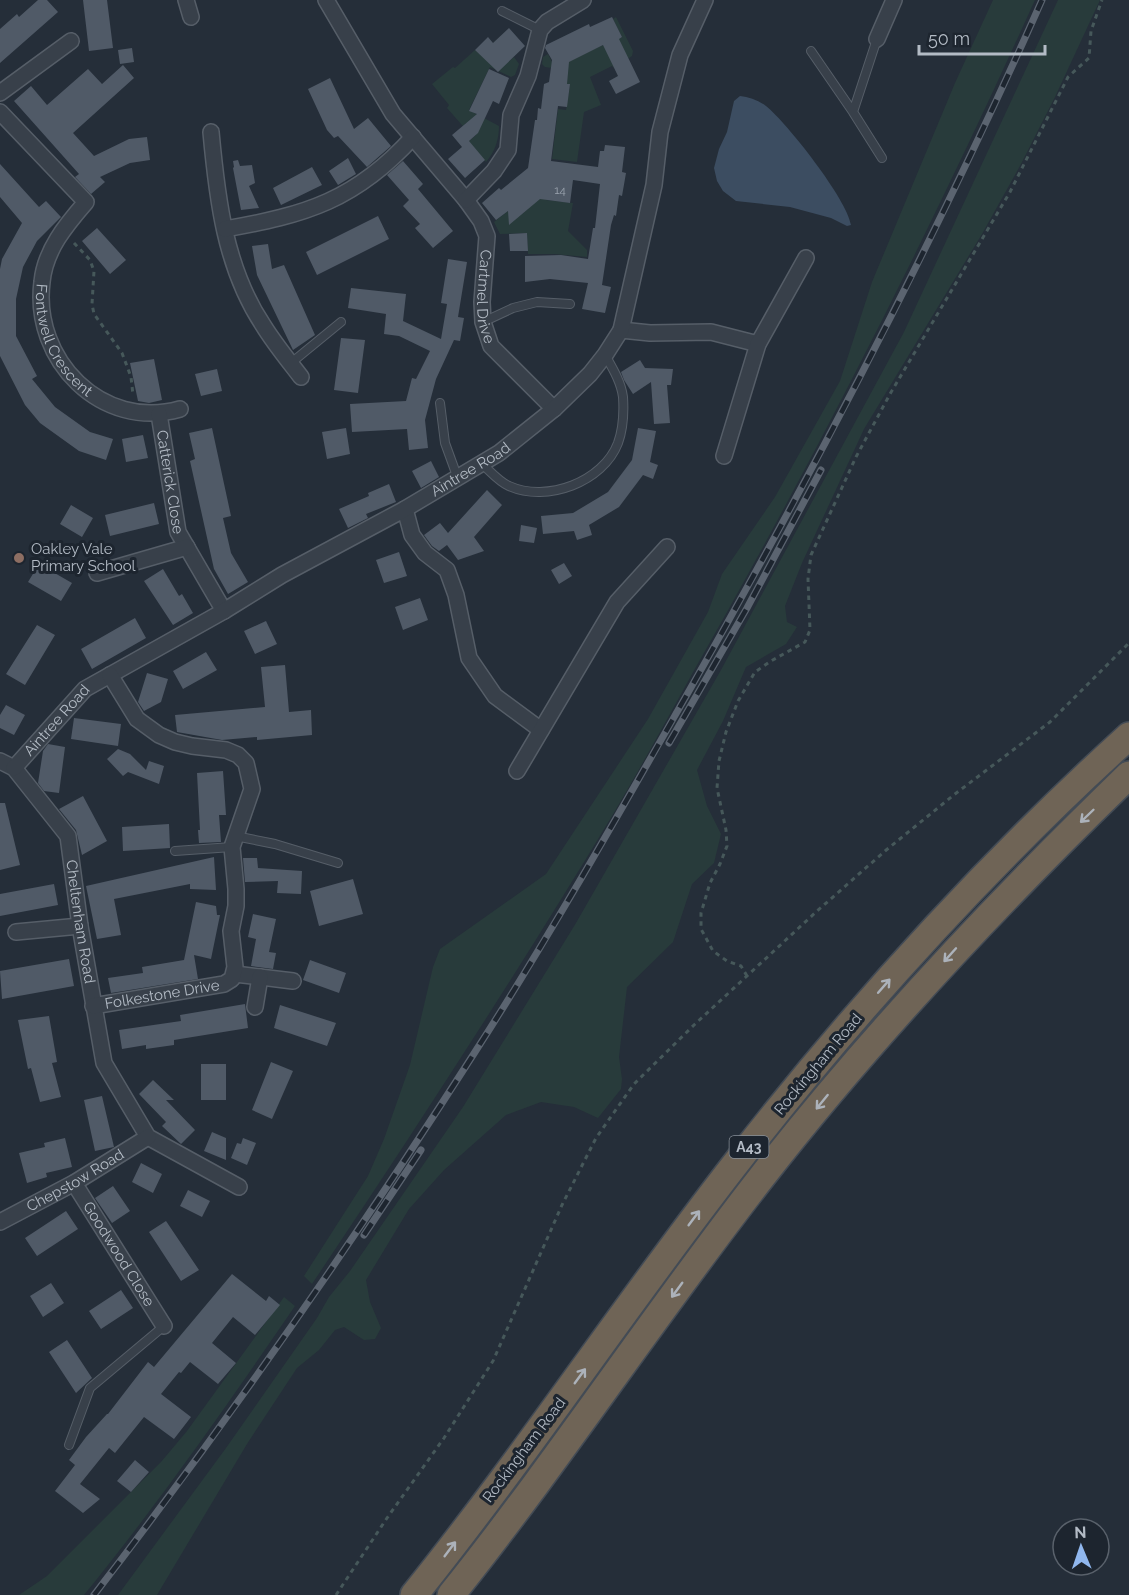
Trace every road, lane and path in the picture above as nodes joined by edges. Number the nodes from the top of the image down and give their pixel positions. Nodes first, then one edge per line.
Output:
1 (186, 0) edge
2 (326, 0) edge
3 (583, 0) edge
4 (705, 0) edge
5 (894, 0) edge
6 (1102, 0) edge
7 (502, 11) dead end
8 (191, 16) dead end
9 (540, 30) junction
10 (877, 39) joint
11 (71, 41) dead end
12 (811, 51) dead end
13 (0, 93) edge
14 (0, 112) edge
15 (853, 112) junction
16 (211, 132) dead end
17 (413, 137) junction
18 (882, 158) dead end
19 (466, 200) junction
20 (225, 229) junction
21 (63, 230) junction
22 (806, 258) dead end
23 (570, 304) dead end
24 (341, 322) dead end
25 (483, 322) junction
26 (621, 330) junction
27 (758, 344) junction
28 (605, 355) junction
29 (291, 363) junction
30 (301, 377) dead end
31 (440, 403) dead end
32 (180, 409) dead end
33 (132, 410) junction
34 (554, 410) junction
35 (159, 414) junction
36 (723, 456) dead end
37 (481, 463) junction
38 (457, 476) junction
39 (405, 509) junction
40 (188, 547) junction
41 (667, 547) dead end
42 (97, 573) dead end
43 (224, 611) junction
44 (1129, 644) edge
45 (110, 675) junction
46 (541, 730) junction
47 (1129, 736) edge
48 (0, 761) edge
49 (14, 768) junction
50 (517, 771) dead end
51 (1129, 775) edge
52 (233, 842) junction
53 (175, 851) dead end
54 (338, 863) dead end
55 (80, 926) junction
56 (16, 932) dead end
57 (235, 974) junction
58 (747, 976) junction
59 (260, 977) junction
60 (293, 981) dead end
61 (93, 1006) junction
62 (255, 1007) dead end
63 (148, 1137) junction
64 (74, 1183) junction
65 (239, 1187) dead end
66 (0, 1222) edge
67 (164, 1326) joint
68 (69, 1445) dead end
69 (336, 1595) edge
70 (414, 1595) edge
71 (451, 1595) edge

1 - 8 street
2 - 17 street, Cartmel Drive
3 - 9 street
4 - 26 street, Aintree Road
5 - 10 street
6 - 58 path
7 - 9 lane
9 - 19 street
10 - 15 lane
11 - 13 street
12 - 15 lane
14 - 21 street, Fontwell Crescent
15 - 18 lane
16 - 20 street
17 - 19 street, Cartmel Drive
17 - 20 street
19 - 25 street, Cartmel Drive
20 - 29 street
21 - 33 path
21 - 33 street, Fontwell Crescent
22 - 27 street
23 - 25 lane
24 - 29 lane
25 - 34 street, Cartmel Drive
26 - 27 street
26 - 28 street, Aintree Road
27 - 36 street
28 - 34 street, Aintree Road
28 - 37 lane
29 - 30 street
31 - 38 lane
32 - 35 street, Fontwell Crescent
33 - 35 street, Fontwell Crescent
34 - 37 street, Aintree Road
35 - 40 street, Catterick Close
37 - 38 street, Aintree Road
38 - 39 street, Aintree Road
39 - 43 street, Aintree Road
39 - 46 street
40 - 42 street, Catterick Close
40 - 43 street, Catterick Close
41 - 46 street
43 - 45 street, Aintree Road
44 - 58 path
45 - 49 street, Aintree Road
45 - 52 street, Folkestone Drive
46 - 50 street
70 -> 47 highway, Rockingham Road / A43
48 - 49 street, Cheltenham Road
49 - 55 street, Cheltenham Road
51 -> 71 highway, Rockingham Road / A43
52 - 53 lane
52 - 54 lane
52 - 57 street, Folkestone Drive
55 - 56 street
55 - 61 street, Cheltenham Road
57 - 59 street
57 - 61 street, Folkestone Drive
58 - 69 path
59 - 60 street
59 - 62 street
61 - 63 street, Cheltenham Road
63 - 64 street, Chepstow Road
63 - 65 street
64 - 66 street, Chepstow Road
64 - 67 street, Goodwood Close
67 - 68 lane

